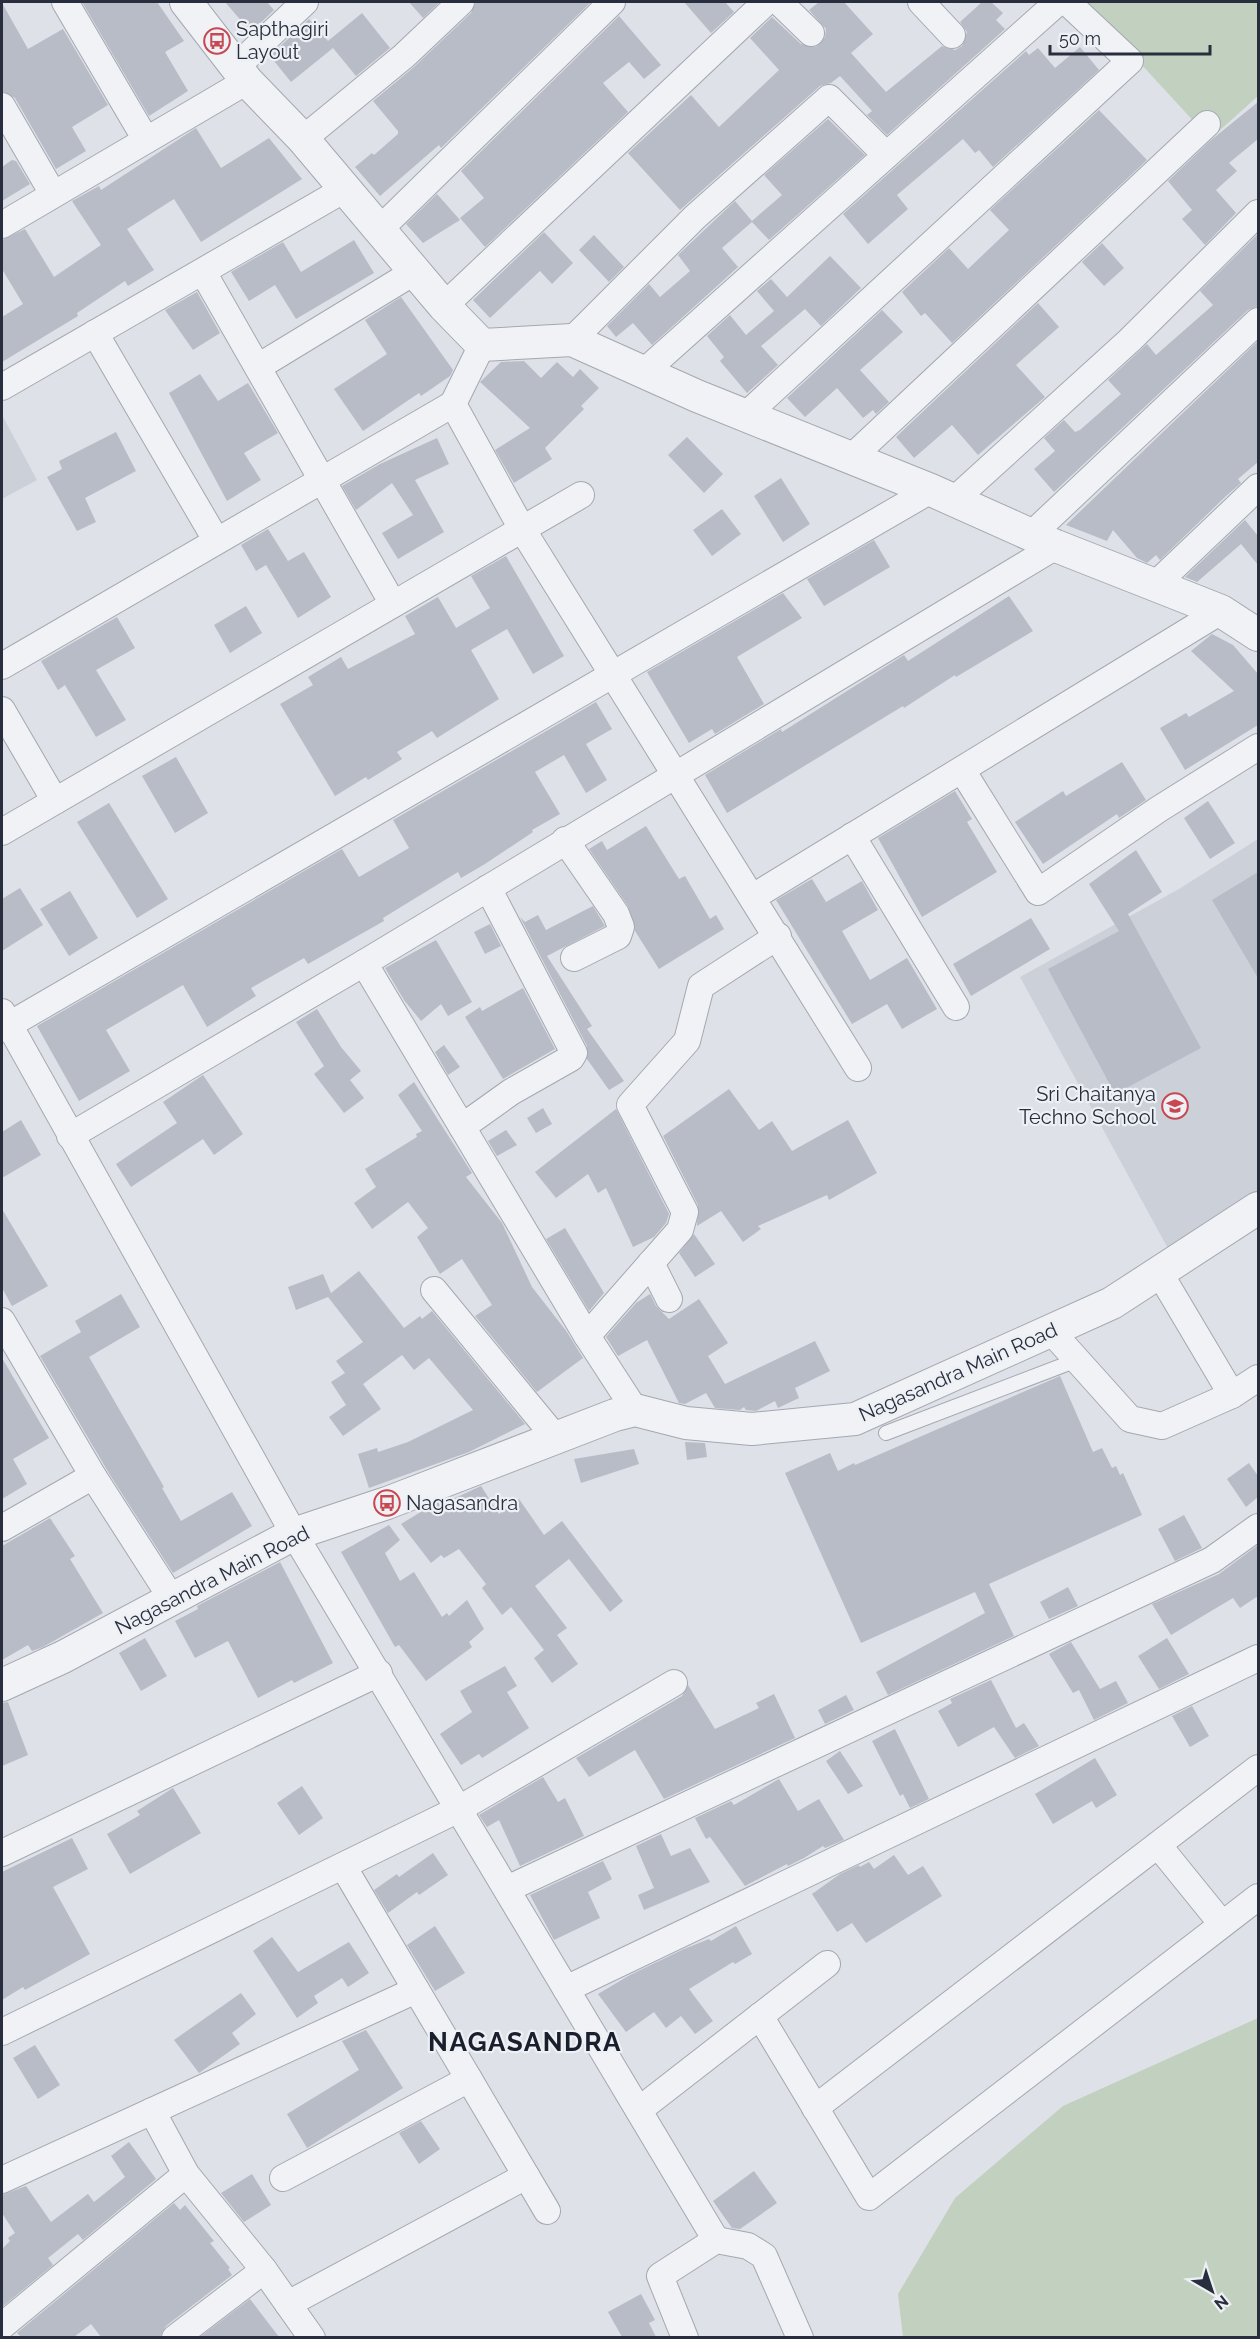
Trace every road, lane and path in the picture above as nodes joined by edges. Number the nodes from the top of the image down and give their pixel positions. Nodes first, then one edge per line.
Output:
1 (65, 2) edge
2 (186, 2) edge
3 (305, 2) edge
4 (461, 2) edge
5 (612, 2) edge
6 (766, 2) edge
7 (779, 2) edge
8 (921, 2) edge
9 (1058, 2) edge
10 (1067, 2) edge
11 (811, 33) dead end
12 (952, 35) dead end
13 (242, 74) junction
14 (2, 106) edge
15 (1207, 124) dead end
16 (303, 138) junction
17 (146, 140) junction
18 (886, 155) junction
19 (345, 189) junction
20 (53, 194) junction
21 (1258, 213) edge
22 (2, 225) edge
23 (379, 230) junction
24 (203, 272) junction
25 (414, 272) junction
26 (444, 306) junction
27 (1258, 321) edge
28 (95, 333) junction
29 (572, 340) junction
30 (482, 345) junction
31 (258, 367) junction
32 (645, 371) junction
33 (2, 387) edge
34 (453, 404) junction
35 (746, 416) junction
36 (851, 458) junction
37 (322, 479) junction
38 (1258, 487) edge
39 (581, 495) dead end
40 (942, 495) junction
41 (522, 529) junction
42 (216, 540) junction
43 (1043, 540) junction
44 (1155, 585) junction
45 (393, 604) junction
46 (1221, 611) junction
47 (1257, 631) edge
48 (2, 666) edge
49 (614, 674) junction
50 (2, 710) edge
51 (1258, 747) edge
52 (962, 770) junction
53 (676, 774) junction
54 (54, 801) junction
55 (2, 832) edge
56 (852, 836) junction
57 (565, 840) junction
58 (488, 888) junction
59 (753, 897) junction
60 (778, 936) junction
61 (574, 958) dead end
62 (364, 963) junction
63 (956, 1007) dead end
64 (4, 1022) edge
65 (858, 1068) dead end
66 (462, 1127) junction
67 (70, 1136) junction
68 (1258, 1208) edge
69 (651, 1263) junction
70 (1159, 1272) junction
71 (434, 1290) dead end
72 (669, 1299) dead end
73 (2, 1321) edge
74 (1051, 1330) junction
75 (587, 1336) junction
76 (1077, 1360) junction
77 (990, 1376) junction
78 (1258, 1378) edge
79 (1232, 1395) junction
80 (635, 1410) junction
81 (886, 1433) dead end
82 (555, 1437) junction
83 (93, 1476) junction
84 (1258, 1527) edge
85 (2, 1528) edge
86 (294, 1534) junction
87 (172, 1599) junction
88 (1258, 1658) edge
89 (379, 1673) junction
90 (674, 1683) dead end
91 (2, 1685) edge
92 (1258, 1768) edge
93 (459, 1809) junction
94 (1158, 1845) junction
95 (2, 1853) edge
96 (343, 1866) junction
97 (507, 1889) junction
98 (1258, 1897) edge
99 (1222, 1924) junction
100 (827, 1964) dead end
101 (566, 1989) junction
102 (416, 1990) junction
103 (760, 2016) junction
104 (2, 2032) edge
105 (469, 2079) junction
106 (815, 2108) junction
107 (639, 2110) junction
108 (152, 2111) junction
109 (186, 2174) junction
110 (526, 2176) junction
111 (283, 2178) dead end
112 (2, 2180) edge
113 (547, 2211) dead end
114 (716, 2240) junction
115 (264, 2270) junction
116 (288, 2304) junction
117 (5, 2329) edge
118 (175, 2337) edge
119 (312, 2337) edge
120 (685, 2337) edge
121 (800, 2337) edge

1 - 17 street
2 - 13 street
3 - 13 street
4 - 16 street
5 - 23 street
6 - 26 street
7 - 11 street
8 - 12 street
9 - 18 street
10 - 35 street
13 - 16 street
13 - 17 street
14 - 20 street
15 - 36 street
16 - 19 street
17 - 20 street
18 - 29 street
18 - 32 street
19 - 23 street
19 - 24 street
20 - 22 street
21 - 40 street
23 - 25 street
24 - 28 street
24 - 31 street
25 - 26 street
25 - 31 street
26 - 30 street
27 - 43 street
28 - 33 street
28 - 42 street
29 - 30 street
29 - 32 street
30 - 34 street
31 - 37 street
32 - 35 street
34 - 37 street
34 - 41 street
35 - 36 street
36 - 40 street
37 - 42 street
37 - 45 street
38 - 44 street
39 - 41 street
40 - 43 street
40 - 49 street
41 - 45 street
41 - 49 street
42 - 48 street
43 - 44 street
43 - 53 street
44 - 46 street
45 - 54 street
46 - 47 street
46 - 52 street
49 - 53 street
49 - 64 street
50 - 54 street
51 - 52 street
52 - 56 street
53 - 57 street
53 - 59 street
54 - 55 street
56 - 59 street
56 - 63 street
57 - 58 street
57 - 61 street
58 - 62 street
58 - 66 street
59 - 60 street
60 - 65 street
60 - 69 street
62 - 66 street
62 - 67 street
64 - 67 street
66 - 75 street
67 - 86 street
68 - 70 street, Nagasandra Main Road
69 - 72 street
69 - 75 street
70 - 74 street, Nagasandra Main Road
70 - 79 street
71 - 82 street
73 - 83 street
74 - 76 street
74 - 77 street, Nagasandra Main Road
75 - 80 street
76 - 77 lane
76 - 79 street
77 - 80 street, Nagasandra Main Road
77 - 81 lane
78 - 79 street
80 - 82 street, Nagasandra Main Road
82 - 86 street, Nagasandra Main Road
83 - 85 street
83 - 87 street
84 - 97 street
86 - 87 street, Nagasandra Main Road
86 - 89 street
87 - 91 street, Nagasandra Main Road
88 - 101 street
89 - 93 street
89 - 95 street
90 - 93 street
92 - 94 street
93 - 96 street
93 - 97 street
94 - 99 street
94 - 106 street
96 - 102 street
96 - 104 street
97 - 101 street
98 - 99 street
99 - 106 street
100 - 103 street
101 - 107 street
102 - 105 street
102 - 108 street
103 - 106 street
103 - 107 street
105 - 110 street
105 - 111 street
107 - 114 street
108 - 109 street
108 - 112 street
109 - 115 street
109 - 117 street
110 - 113 street
110 - 116 street
114 - 120 street
114 - 121 street
115 - 116 street
115 - 118 street
116 - 119 street

